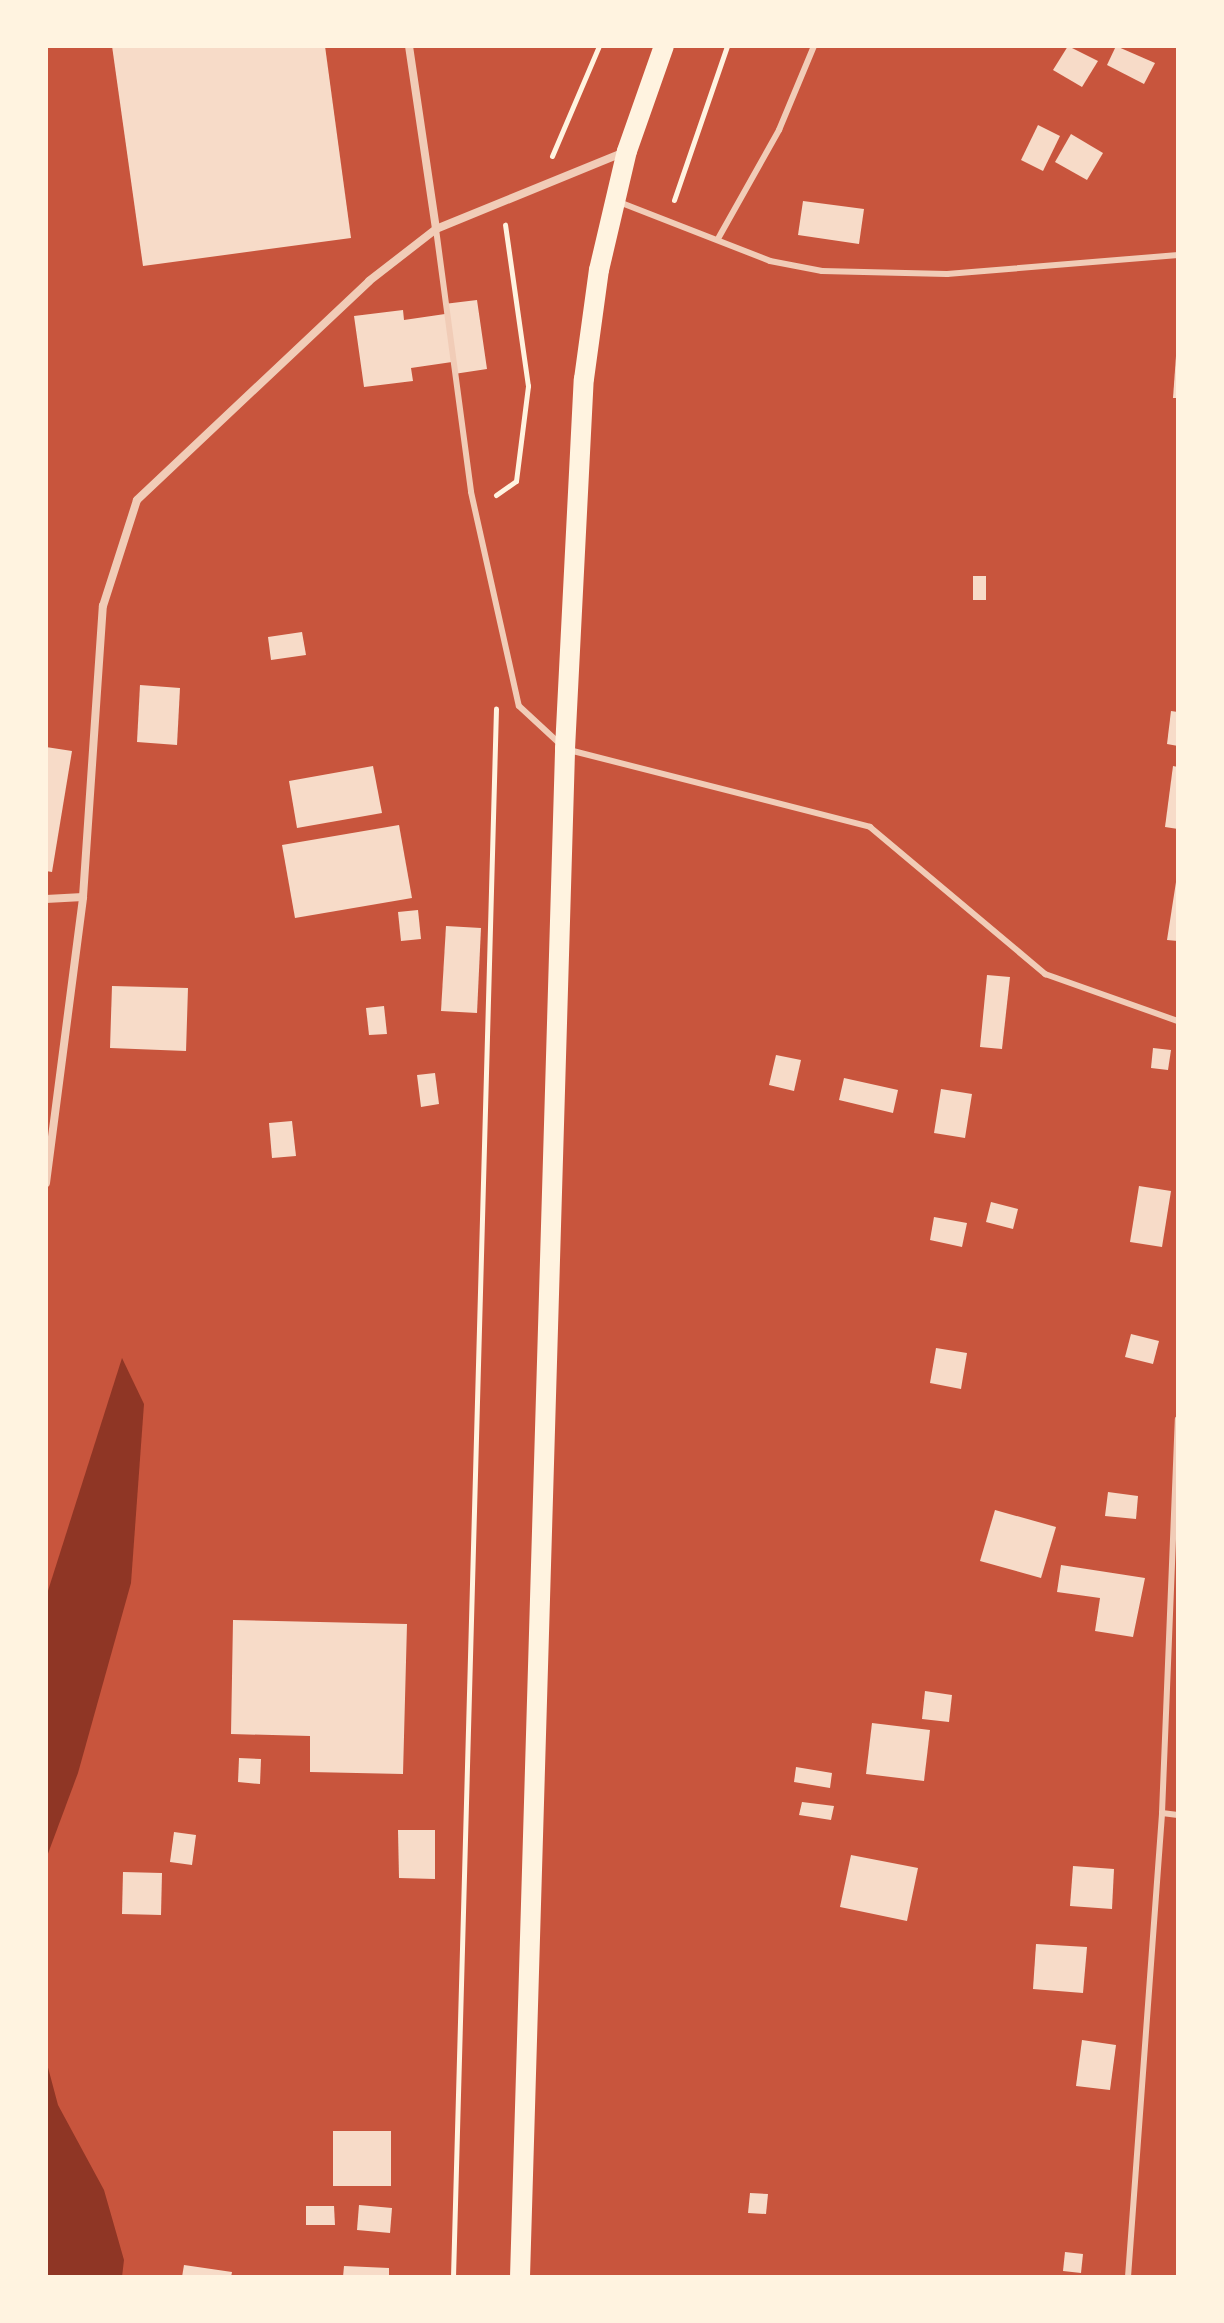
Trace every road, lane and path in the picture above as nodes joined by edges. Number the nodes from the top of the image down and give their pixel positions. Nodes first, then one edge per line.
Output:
1 (409, 46) edge
2 (599, 46) edge
3 (664, 46) edge
4 (727, 46) edge
5 (814, 46) edge
6 (627, 151) junction
7 (540, 185) junction
8 (615, 201) junction
9 (667, 219) junction
10 (436, 229) junction
11 (719, 237) junction
12 (1178, 255) edge
13 (496, 507) dead end
14 (496, 697) dead end
15 (565, 749) junction
16 (83, 897) junction
17 (46, 899) edge
18 (1178, 1021) edge
19 (46, 1183) edge
20 (1178, 1419) edge
21 (1162, 1813) junction
22 (1178, 1815) edge
23 (453, 2277) edge
24 (520, 2277) edge
25 (1128, 2277) edge

1 - 10 street
2 - 7 path
3 - 6 main road
4 - 9 path
5 - 11 lane
6 - 7 street
6 - 8 main road
7 - 10 street
7 - 13 path
8 - 9 lane
8 - 15 main road
9 - 11 lane
10 - 15 lane
10 - 16 street
11 - 12 lane
14 - 23 path
15 - 18 lane
15 - 24 main road
16 - 17 street
16 - 19 street
20 - 21 lane
21 - 22 lane
21 - 25 lane

